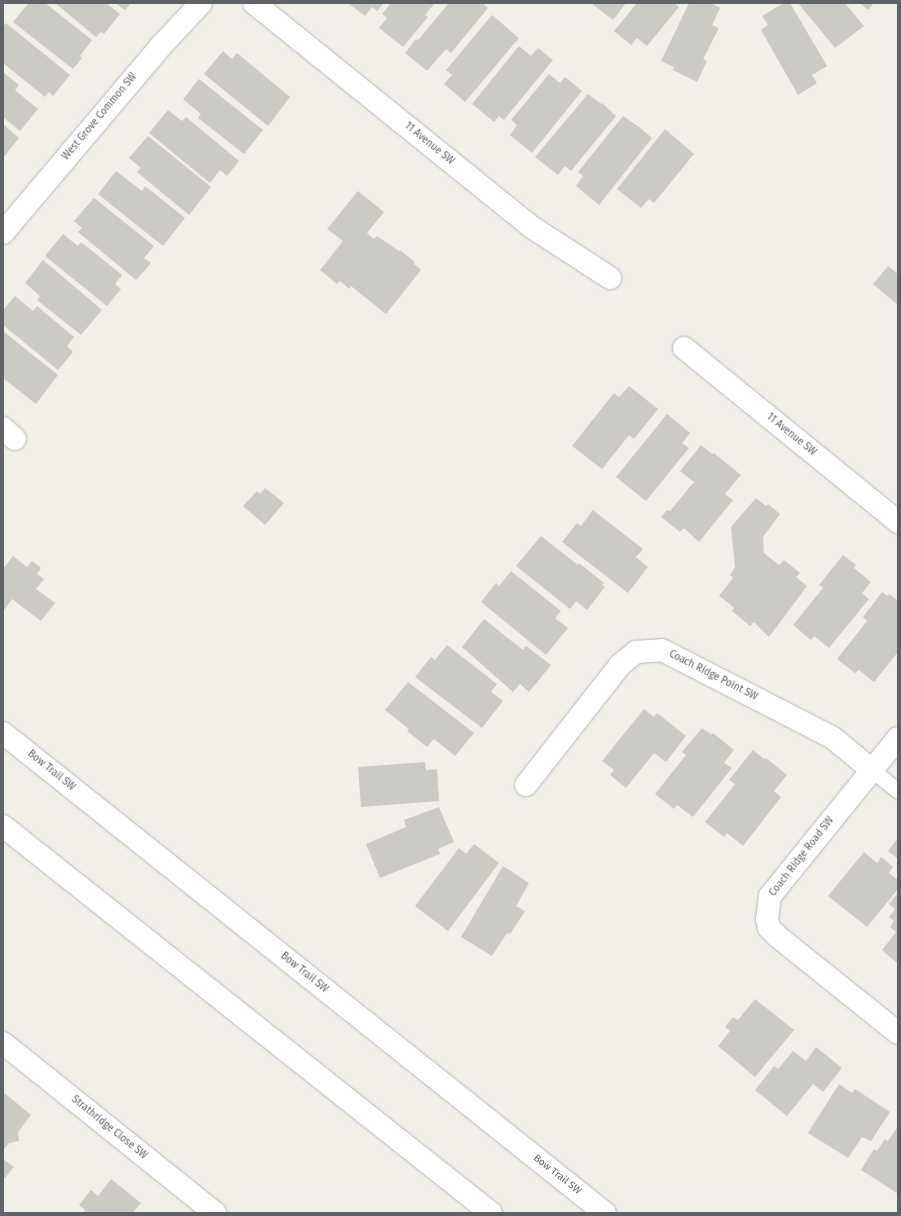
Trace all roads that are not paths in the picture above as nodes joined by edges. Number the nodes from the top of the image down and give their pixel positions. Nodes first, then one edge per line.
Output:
1 (200, 3) edge
2 (254, 3) edge
3 (3, 233) edge
4 (610, 278) dead end
5 (684, 348) dead end
6 (898, 522) edge
7 (3, 733) edge
8 (898, 738) edge
9 (872, 770) junction
10 (526, 785) dead end
11 (898, 791) edge
12 (3, 826) edge
13 (898, 1033) edge
14 (3, 1043) edge
15 (215, 1213) edge
16 (491, 1213) edge
17 (605, 1213) edge

1 - 3 street, West Grove Common SW
2 - 4 street, 11 Avenue SW
5 - 6 street, 11 Avenue SW
7 - 17 street, Bow Trail SW
8 - 9 street, Coach Ridge Road SW
9 - 10 street, Coach Ridge Point SW
9 - 11 lane
9 - 13 street, Coach Ridge Road SW
12 - 16 street
14 - 15 street, Strathridge Close SW

